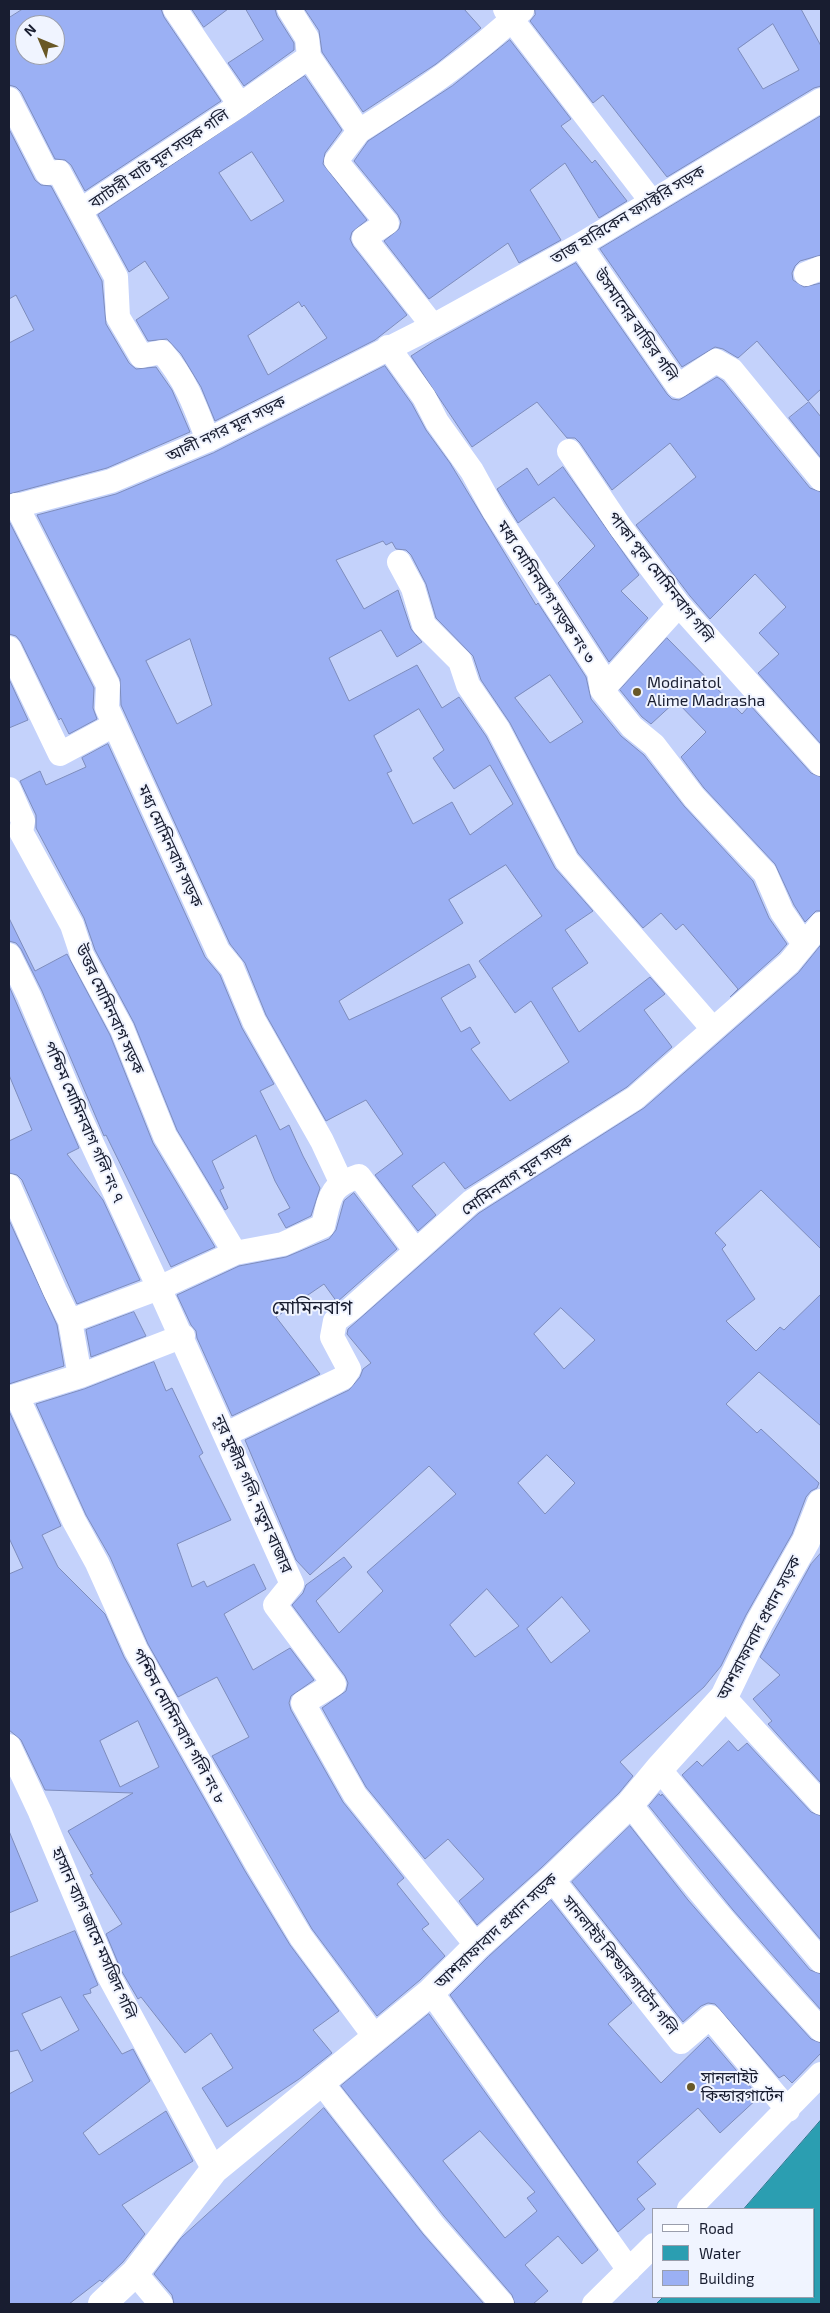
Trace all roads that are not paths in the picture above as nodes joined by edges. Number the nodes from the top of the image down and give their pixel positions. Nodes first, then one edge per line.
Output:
1 (175, 9) edge
2 (288, 9) edge
3 (513, 13) edge
4 (309, 57) junction
5 (9, 99) edge
6 (821, 100) edge
7 (240, 105) junction
8 (359, 131) junction
9 (652, 202) junction
10 (81, 210) junction
11 (580, 245) junction
12 (433, 326) junction
13 (388, 348) junction
14 (208, 440) junction
15 (569, 451) dead end
16 (821, 479) edge
17 (12, 506) edge
18 (399, 562) dead end
19 (679, 605) junction
20 (9, 648) edge
21 (602, 690) junction
22 (114, 725) junction
23 (821, 764) edge
24 (9, 789) edge
25 (821, 924) edge
26 (804, 944) junction
27 (9, 955) edge
28 (713, 1029) junction
29 (341, 1182) junction
30 (9, 1186) edge
31 (415, 1250) junction
32 (236, 1253) junction
33 (159, 1288) junction
34 (70, 1321) junction
35 (183, 1336) junction
36 (80, 1376) junction
37 (13, 1397) edge
38 (226, 1434) junction
39 (821, 1503) edge
40 (724, 1697) junction
41 (9, 1746) edge
42 (659, 1769) junction
43 (821, 1803) edge
44 (630, 1804) junction
45 (552, 1879) junction
46 (477, 1946) junction
47 (821, 1961) edge
48 (431, 1992) junction
49 (821, 2030) edge
50 (375, 2037) junction
51 (821, 2074) edge
52 (321, 2082) junction
53 (788, 2110) junction
54 (214, 2170) junction
55 (691, 2208) edge
56 (652, 2247) edge
57 (629, 2270) junction
58 (135, 2273) junction
59 (102, 2304) edge
60 (161, 2304) edge
61 (502, 2304) edge
62 (594, 2304) edge

1 - 7 street, ব্যাটারী ঘাট মূল সড়ক গলি
2 - 4 street
3 - 8 street
3 - 9 street
4 - 7 street
4 - 8 street
5 - 10 street
6 - 9 street, তাজ হারিকেন ফ্যাক্টরি সড়ক
7 - 10 street, ব্যাটারী ঘাট মূল সড়ক গলি
8 - 12 street
9 - 11 street, তাজ হারিকেন ফ্যাক্টরি সড়ক
10 - 14 street
11 - 12 street, তাজ হারিকেন ফ্যাক্টরি সড়ক
11 - 16 street, উসমানের বাড়ির গলি
12 - 13 street, আলী নগর মূল সড়ক
13 - 14 street, আলী নগর মূল সড়ক
13 - 21 street, মধ্য মোমিনবাগ সড়ক নং ৩
14 - 17 street, আলী নগর মূল সড়ক
15 - 19 street, পাকা পুল মোমিনবাগ গলি
17 - 22 street, মধ্য মোমিনবাগ সড়ক
18 - 28 street
19 - 21 street
19 - 23 street, পাকা পুল মোমিনবাগ গলি
20 - 22 street
21 - 26 street, মধ্য মোমিনবাগ সড়ক নং ৩
22 - 29 street, মধ্য মোমিনবাগ সড়ক
24 - 32 street, উত্তর মোমিনবাগ সড়ক
25 - 26 street, মোমিনবাগ মূল সড়ক
26 - 28 street, মোমিনবাগ মূল সড়ক
27 - 33 street, পশ্চিম মোমিনবাগ গলি নং ৭
28 - 31 street, মোমিনবাগ মূল সড়ক
29 - 31 street
29 - 32 street
30 - 34 street
31 - 38 street, মোমিনবাগ মূল সড়ক
32 - 33 street
33 - 34 street
33 - 35 street, নূর মুন্সীর গলি, নতুন বাজার
34 - 36 street
35 - 36 street
35 - 38 street, নূর মুন্সীর গলি, নতুন বাজার
36 - 37 street
37 - 50 street, পশ্চিম মোমিনবাগ গলি নং ৮
38 - 46 street, নূর মুন্সীর গলি, নতুন বাজার
39 - 40 street, আশরাফাবাদ প্রধান সড়ক
40 - 42 street, আশরাফাবাদ প্রধান সড়ক
40 - 43 street
41 - 54 street, হাসান ব্যাগ জামে মসজিদ গলি
42 - 44 street, আশরাফাবাদ প্রধান সড়ক
42 - 47 street
44 - 45 street, আশরাফাবাদ প্রধান সড়ক
44 - 49 street
45 - 46 street, আশরাফাবাদ প্রধান সড়ক
45 - 53 street, সানলাইট কিন্ডারগার্টেন গলি
46 - 48 street, আশরাফাবাদ প্রধান সড়ক
48 - 50 street, আশরাফাবাদ প্রধান সড়ক
48 - 57 street
50 - 52 street, আশরাফাবাদ প্রধান সড়ক
51 - 53 street
52 - 54 street, আশরাফাবাদ প্রধান সড়ক
52 - 61 street
53 - 55 street
54 - 58 street, আশরাফাবাদ প্রধান সড়ক
56 - 57 street
57 - 62 street
58 - 59 street, আশরাফাবাদ প্রধান সড়ক
58 - 60 street

